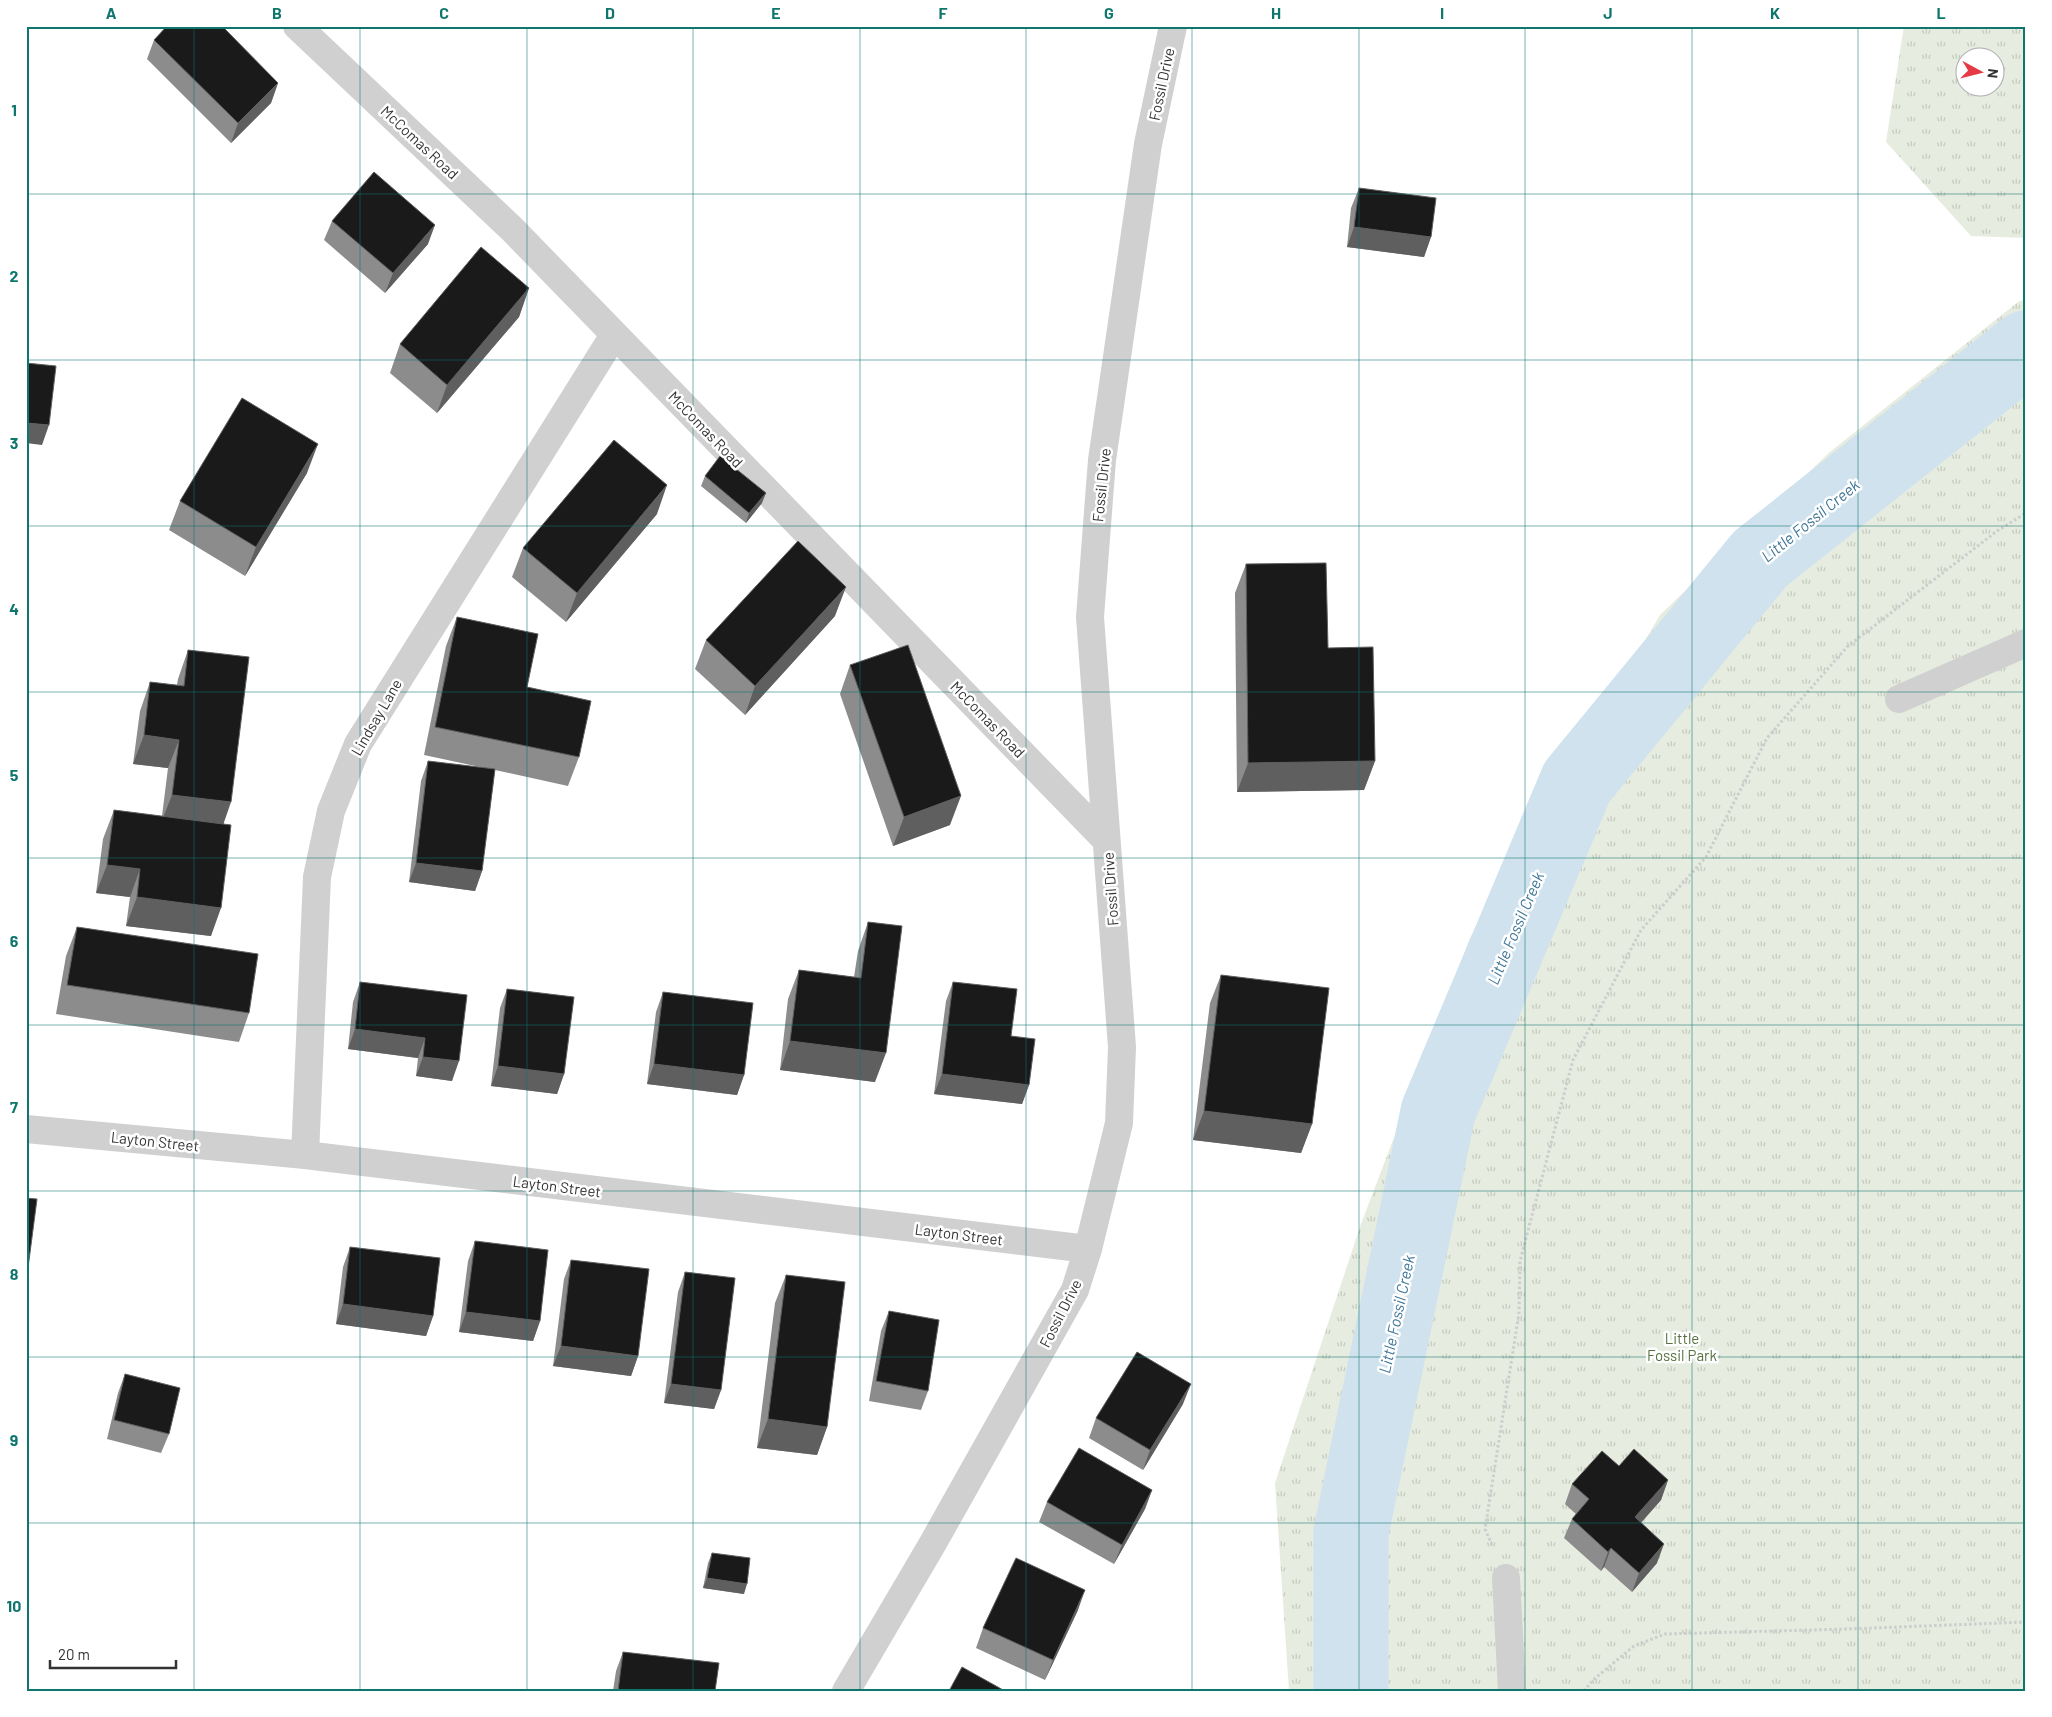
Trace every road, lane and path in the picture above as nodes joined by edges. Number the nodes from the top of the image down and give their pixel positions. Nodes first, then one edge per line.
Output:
1 (297, 26) edge
2 (1173, 26) edge
3 (614, 335) junction
4 (2026, 513) edge
5 (2026, 643) edge
6 (1899, 699) dead end
7 (1106, 840) junction
8 (26, 1128) edge
9 (305, 1155) junction
10 (1088, 1249) junction
11 (1506, 1578) joint
12 (2026, 1622) edge
13 (846, 1691) edge
14 (1512, 1691) edge
15 (1584, 1691) edge

1 - 3 street, McComas Road
2 - 7 street, Fossil Drive
3 - 7 street, McComas Road
3 - 9 street, Lindsay Lane
4 - 11 path
5 - 6 street
7 - 10 street, Fossil Drive
8 - 9 street, Layton Street
9 - 10 street, Layton Street
10 - 13 street, Fossil Drive
11 - 14 street
12 - 15 path

